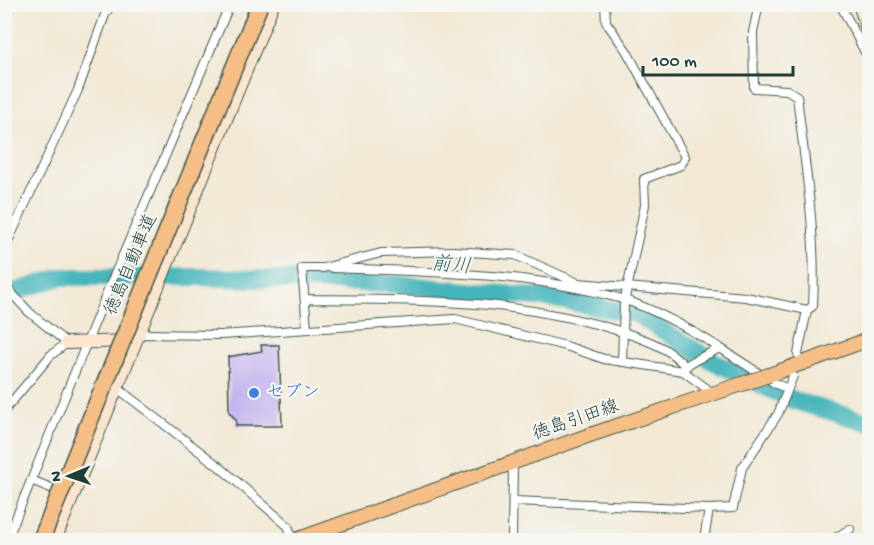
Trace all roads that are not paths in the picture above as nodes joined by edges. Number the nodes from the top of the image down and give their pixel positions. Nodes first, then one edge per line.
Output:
1 (113, 4) edge
2 (230, 4) edge
3 (261, 4) edge
4 (273, 4) edge
5 (604, 4) edge
6 (759, 4) edge
7 (840, 4) edge
8 (859, 4) edge
9 (870, 38) edge
10 (870, 62) edge
11 (4, 250) edge
12 (323, 268) junction
13 (4, 285) edge
14 (626, 285) junction
15 (305, 297) junction
16 (624, 302) junction
17 (807, 310) junction
18 (307, 328) junction
19 (621, 331) junction
20 (137, 338) junction
21 (870, 339) edge
22 (87, 342) junction
23 (67, 343) junction
24 (718, 349) junction
25 (798, 354) dead end
26 (622, 362) junction
27 (686, 367) junction
28 (793, 376) dead end
29 (116, 387) junction
30 (788, 390) junction
31 (721, 392) junction
32 (4, 411) edge
33 (513, 463) junction
34 (31, 480) junction
35 (72, 497) junction
36 (513, 501) junction
37 (709, 509) junction
38 (850, 529) dead end
39 (7, 540) edge
40 (41, 540) edge
41 (55, 540) edge
42 (294, 540) edge
43 (512, 540) edge
44 (704, 540) edge
45 (832, 540) edge

1 - 11 street
2 - 22 street
3 - 40 highway, 徳島自動車道, bridge
4 - 20 street
5 - 14 street
6 - 17 street
7 - 10 street
8 - 9 street
12 - 14 street
12 - 15 street
12 - 16 street
13 - 23 street
14 - 16 street
14 - 17 street
15 - 18 street
15 - 19 street
16 - 19 street
16 - 24 street
17 - 25 street
18 - 20 street
18 - 26 street
19 - 26 street
19 - 27 street
20 - 22 street
20 - 29 street
21 - 31 main road, 徳島引田線, bridge
22 - 23 street
22 - 34 street
23 - 32 street
24 - 27 street
24 - 30 street
26 - 27 street
27 - 31 street
28 - 30 street
29 - 35 street
29 - 42 street
30 - 37 street
31 - 33 main road, 徳島引田線
33 - 36 street
33 - 42 main road, 徳島引田線
34 - 35 street
34 - 39 street
35 - 41 street
36 - 37 street
36 - 43 street
37 - 44 street
38 - 45 street

